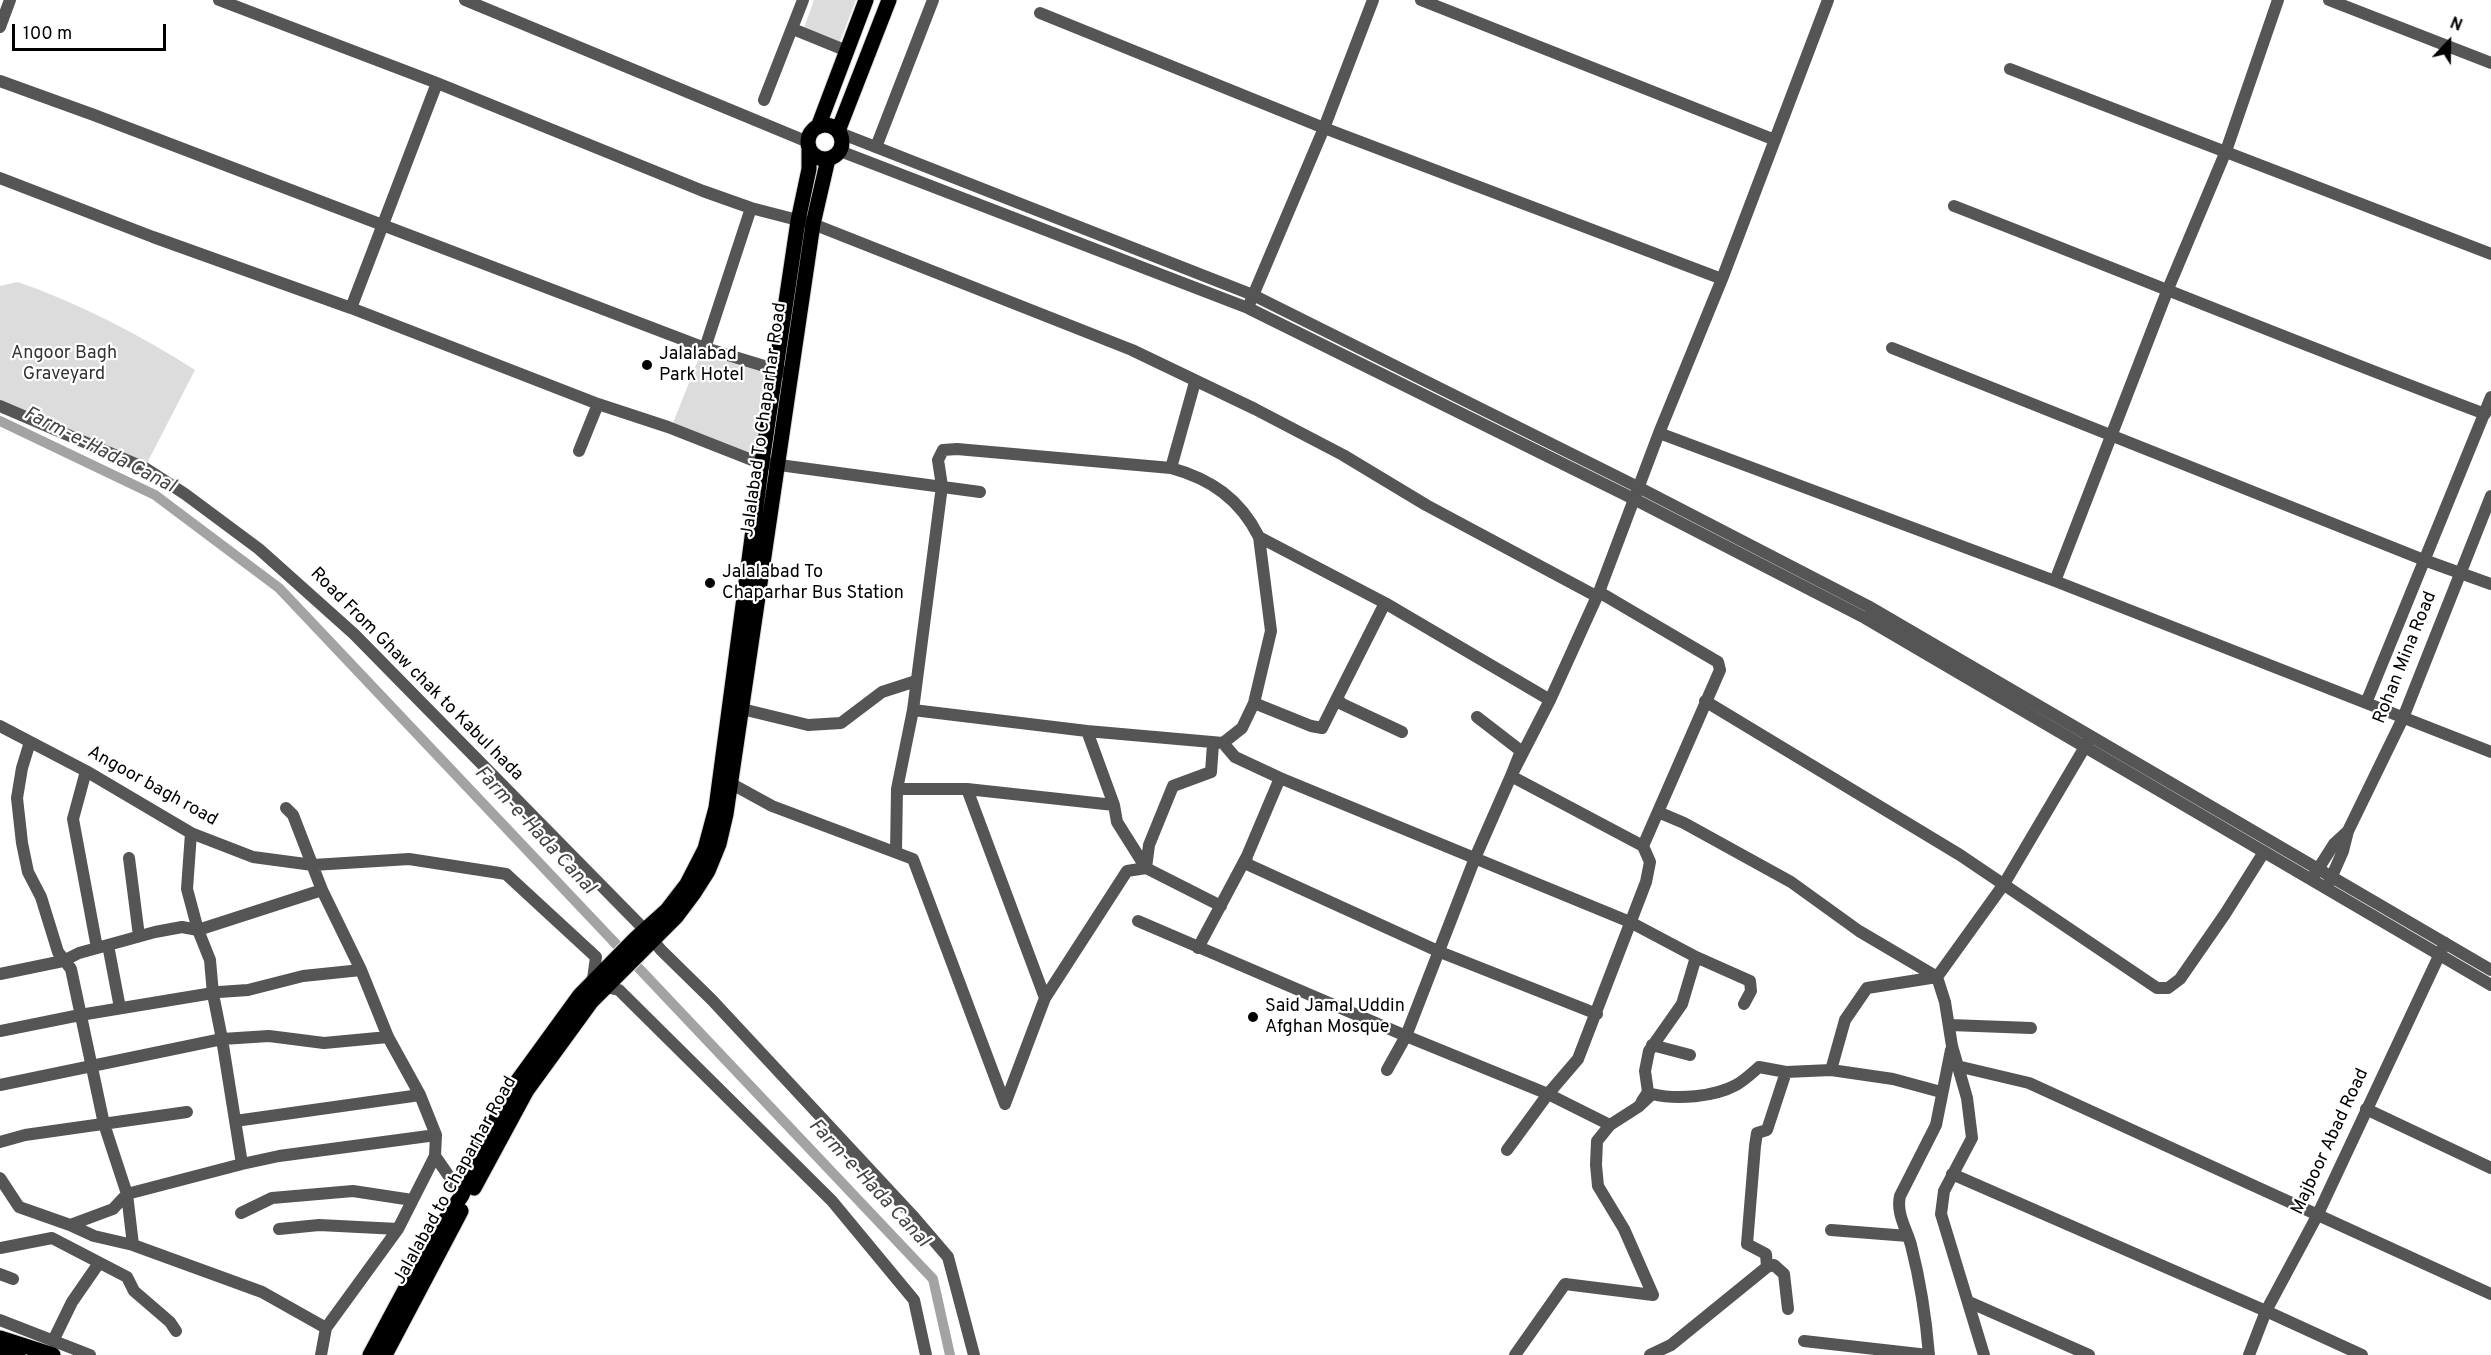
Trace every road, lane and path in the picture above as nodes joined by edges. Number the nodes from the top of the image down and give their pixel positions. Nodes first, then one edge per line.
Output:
1 (10, 0) edge
2 (219, 0) edge
3 (465, 0) edge
4 (803, 0) edge
5 (866, 0) edge
6 (889, 0) edge
7 (933, 0) edge
8 (1372, 0) edge
9 (1421, 0) edge
10 (1828, 0) edge
11 (2278, 0) edge
12 (2329, 0) edge
13 (1040, 13) dead end
14 (0, 27) edge
15 (793, 29) junction
16 (847, 51) junction
17 (2491, 63) edge
18 (2010, 69) dead end
19 (0, 81) edge
20 (437, 83) junction
21 (764, 100) dead end
22 (818, 127) junction
23 (1323, 128) junction
24 (839, 132) junction
25 (1775, 140) junction
26 (809, 146) junction
27 (876, 147) junction
28 (2226, 151) junction
29 (834, 155) junction
30 (0, 178) edge
31 (1954, 206) dead end
32 (751, 208) junction
33 (805, 222) junction
34 (383, 226) junction
35 (2491, 254) edge
36 (1722, 279) junction
37 (2168, 289) junction
38 (1253, 295) junction
39 (351, 308) junction
40 (1248, 308) junction
41 (705, 348) junction
42 (1892, 348) dead end
43 (775, 370) junction
44 (791, 373) junction
45 (1195, 382) junction
46 (2491, 398) edge
47 (598, 404) junction
48 (0, 406) edge
49 (2485, 414) junction
50 (1659, 433) junction
51 (2112, 436) junction
52 (579, 451) dead end
53 (762, 462) junction
54 (777, 464) junction
55 (1171, 468) junction
56 (942, 486) junction
57 (980, 492) dead end
58 (1636, 493) junction
59 (2491, 496) edge
60 (1258, 537) junction
61 (2424, 560) junction
62 (2460, 572) junction
63 (2055, 581) junction
64 (2491, 584) edge
65 (1598, 594) junction
66 (1385, 603) junction
67 (916, 681) junction
68 (1337, 698) junction
69 (1550, 700) junction
70 (1705, 701) junction
71 (1254, 703) junction
72 (2366, 703) junction
73 (742, 709) junction
74 (913, 710) junction
75 (1477, 717) dead end
76 (2403, 718) junction
77 (0, 726) edge
78 (1087, 731) junction
79 (1402, 732) dead end
80 (2088, 741) junction
81 (30, 742) junction
82 (1218, 743) junction
83 (2491, 752) edge
84 (86, 771) junction
85 (1511, 776) junction
86 (1280, 778) junction
87 (730, 783) junction
88 (897, 789) junction
89 (967, 789) junction
90 (1114, 805) junction
91 (286, 808) dead end
92 (1658, 812) junction
93 (2348, 831) junction
94 (191, 833) junction
95 (1643, 846) junction
96 (896, 852) junction
97 (2264, 852) junction
98 (1247, 856) junction
99 (129, 858) dead end
100 (1475, 858) junction
101 (314, 865) junction
102 (1146, 868) junction
103 (2314, 874) junction
104 (2329, 883) junction
105 (2004, 884) junction
106 (322, 890) junction
107 (1221, 906) junction
108 (1138, 921) dead end
109 (1630, 922) junction
110 (198, 930) junction
111 (138, 936) junction
112 (644, 939) junction
113 (103, 947) junction
114 (1198, 948) junction
115 (2442, 949) junction
116 (1440, 952) junction
117 (1696, 957) junction
118 (63, 961) junction
119 (361, 970) junction
120 (2491, 970) edge
121 (0, 974) edge
122 (1937, 977) junction
123 (602, 980) junction
124 (2491, 984) edge
125 (213, 994) junction
126 (1045, 998) junction
127 (585, 999) junction
128 (1744, 1004) dead end
129 (120, 1008) junction
130 (1597, 1014) junction
131 (80, 1015) junction
132 (1950, 1025) junction
133 (2031, 1028) dead end
134 (0, 1031) edge
135 (1406, 1036) junction
136 (388, 1037) junction
137 (222, 1039) junction
138 (1652, 1045) junction
139 (1952, 1046) junction
140 (1690, 1055) dead end
141 (91, 1065) junction
142 (1957, 1066) junction
143 (1388, 1070) dead end
144 (1831, 1070) junction
145 (1786, 1072) junction
146 (0, 1085) edge
147 (1941, 1092) junction
148 (1548, 1094) junction
149 (420, 1095) junction
150 (1638, 1107) junction
151 (2366, 1109) junction
152 (187, 1112) dead end
153 (235, 1121) junction
154 (104, 1124) junction
155 (1610, 1125) junction
156 (436, 1135) junction
157 (0, 1142) edge
158 (1507, 1150) dead end
159 (435, 1156) junction
160 (242, 1164) junction
161 (2491, 1168) edge
162 (1952, 1174) junction
163 (0, 1178) edge
164 (126, 1194) junction
165 (462, 1195) junction
166 (412, 1200) junction
167 (241, 1213) dead end
168 (2318, 1216) junction
169 (70, 1225) junction
170 (279, 1229) dead end
171 (398, 1229) junction
172 (1831, 1230) dead end
173 (1908, 1236) junction
174 (133, 1245) junction
175 (0, 1248) edge
176 (99, 1263) junction
177 (1767, 1267) junction
178 (0, 1274) edge
179 (13, 1279) dead end
180 (2491, 1294) edge
181 (1969, 1302) junction
182 (1788, 1309) dead end
183 (2266, 1311) junction
184 (0, 1320) edge
185 (326, 1328) junction
186 (176, 1331) dead end
187 (0, 1338) edge
188 (1804, 1341) dead end
189 (0, 1348) edge
190 (53, 1348) edge
191 (18, 1355) edge
192 (90, 1355) edge
193 (321, 1355) edge
194 (370, 1355) edge
195 (385, 1355) edge
196 (926, 1355) edge
197 (974, 1355) edge
198 (1515, 1355) edge
199 (1650, 1355) edge
200 (1928, 1355) edge
201 (1984, 1355) edge
202 (2089, 1355) edge
203 (2249, 1355) edge
204 (2362, 1355) edge

1 - 14 street
2 - 20 street
3 - 26 street
4 - 15 street
5 - 16 main road
6 - 24 main road
7 - 27 street
8 - 23 street
9 - 25 street
10 - 25 street
11 - 28 street
12 - 17 street
13 - 23 street
15 - 16 street
15 - 21 street
16 - 22 main road
18 - 28 street
19 - 34 street
20 - 32 street
20 - 34 street
22 - 24 main road
22 - 26 main road
23 - 36 street
23 - 38 street
24 - 27 street
24 - 29 main road
25 - 36 street
26 - 29 main road
26 - 33 main road, Jalalabad To Chaparhar Road
27 - 38 street
28 - 35 street
28 - 37 street
29 - 33 main road, Jalalabad To Chaparhar Road
29 - 40 street
30 - 39 street
31 - 37 street
32 - 33 street
32 - 41 street
33 - 43 main road, Jalalabad To Chaparhar Road
33 - 44 main road, Jalalabad To Chaparhar Road
33 - 45 street
34 - 39 street
34 - 41 street
36 - 50 street
37 - 49 street
37 - 51 street
38 - 40 street
38 - 58 street
39 - 47 street
40 - 58 street
41 - 43 street
42 - 51 street
43 - 44 street
43 - 53 main road, Jalalabad To Chaparhar Road
44 - 54 main road, Jalalabad To Chaparhar Road
45 - 55 street
45 - 65 street
46 - 49 street
47 - 52 street
47 - 53 street
48 - 112 street, Road From Ghaw chak to Kabul hada
49 - 61 street
50 - 58 street
50 - 63 street
51 - 61 street
51 - 63 street
53 - 54 street
53 - 112 main road, Jalalabad To Chaparhar Road
54 - 56 street
54 - 73 main road, Jalalabad To Chaparhar Road
55 - 56 street
55 - 60 street
56 - 57 street
56 - 67 street
58 - 65 street
58 - 80 street
59 - 62 street, Rohan Mina Road
60 - 66 street
60 - 71 street
61 - 62 street
61 - 72 street
62 - 64 street
62 - 76 street, Rohan Mina Road
63 - 72 street
65 - 69 street
65 - 70 street
66 - 68 street
66 - 69 street
67 - 73 street
67 - 74 street
68 - 71 street
68 - 79 street
69 - 85 street
70 - 92 street
70 - 105 street
71 - 82 street
72 - 76 street
73 - 87 main road, Jalalabad To Chaparhar Road
74 - 78 street
74 - 88 street
75 - 85 street
76 - 83 street
76 - 93 street, Rohan Mina Road
77 - 81 street, Angoor bagh road
78 - 82 street
78 - 90 street
80 - 97 street
80 - 103 street
80 - 105 street
81 - 84 street, Angoor bagh road
81 - 118 street
82 - 86 street
82 - 102 street
84 - 94 street, Angoor bagh road
84 - 113 street
85 - 95 street
85 - 100 street
86 - 98 street
86 - 100 street
87 - 96 street
87 - 112 main road, Jalalabad To Chaparhar Road
88 - 89 street
88 - 96 street
89 - 90 street
89 - 126 street
90 - 102 street
91 - 101 street
92 - 95 street
92 - 122 street
93 - 103 street, Rohan Mina Road
93 - 104 street, Rohan Mina Road
94 - 101 street, Angoor bagh road
94 - 110 street
95 - 109 street
96 - 126 street
97 - 103 street
97 - 105 street
98 - 107 street
98 - 116 street
99 - 111 street
100 - 109 street
100 - 116 street
101 - 106 street
101 - 123 street, Angoor bagh road
102 - 107 street
102 - 126 street
103 - 104 street
104 - 115 street
105 - 122 street
106 - 110 street
106 - 119 street
107 - 114 street
108 - 114 street
109 - 117 street
109 - 130 street
110 - 111 street
110 - 125 street
111 - 113 street
112 - 123 main road
112 - 197 street, Road From Ghaw chak to Kabul hada
113 - 118 street
113 - 129 street
114 - 135 street
115 - 120 street
115 - 124 street
115 - 151 street, Majboor Abad Road
116 - 130 street
116 - 135 street
117 - 128 street
117 - 138 street
118 - 121 street
118 - 131 street
119 - 125 street
119 - 136 street
122 - 132 street
122 - 144 street
123 - 127 main road
123 - 196 street
125 - 129 street
125 - 137 street
127 - 165 main road, Jalalabad to Chaparhar Road
127 - 195 main road, Jalalabad to Chaparhar Road
129 - 131 street
130 - 148 street
131 - 134 street
131 - 141 street
132 - 133 street
132 - 139 street
135 - 143 street
135 - 148 street
136 - 137 street
136 - 149 street
137 - 141 street
137 - 153 street
138 - 140 street
138 - 150 street
139 - 142 street
139 - 147 street
141 - 146 street
141 - 154 street
142 - 162 street
142 - 168 street
144 - 145 street
144 - 147 street
145 - 150 street
145 - 177 street
147 - 173 street
148 - 155 street
148 - 158 street
149 - 153 street
149 - 156 street
150 - 155 street
151 - 161 street
151 - 168 street, Majboor Abad Road
152 - 154 street
153 - 160 street
154 - 157 street
154 - 164 street
155 - 198 street
156 - 159 street
156 - 160 street
159 - 165 street
159 - 166 street
160 - 164 street
162 - 181 street
162 - 183 street
163 - 169 street
164 - 169 street
164 - 174 street
165 - 194 main road, Jalalabad to Chaparhar Road
166 - 167 street
166 - 171 street
168 - 180 street
168 - 183 street, Majboor Abad Road
169 - 174 street
170 - 171 street
171 - 185 street
172 - 173 street
173 - 200 street
174 - 185 street
175 - 176 street
176 - 186 street
176 - 190 street
177 - 182 street
177 - 199 street
178 - 179 street
181 - 201 street
181 - 202 street
183 - 203 street, Majboor Abad Road
183 - 204 street
184 - 190 street
185 - 193 street
187 - 190 main road
188 - 200 street
189 - 191 main road
190 - 192 street

